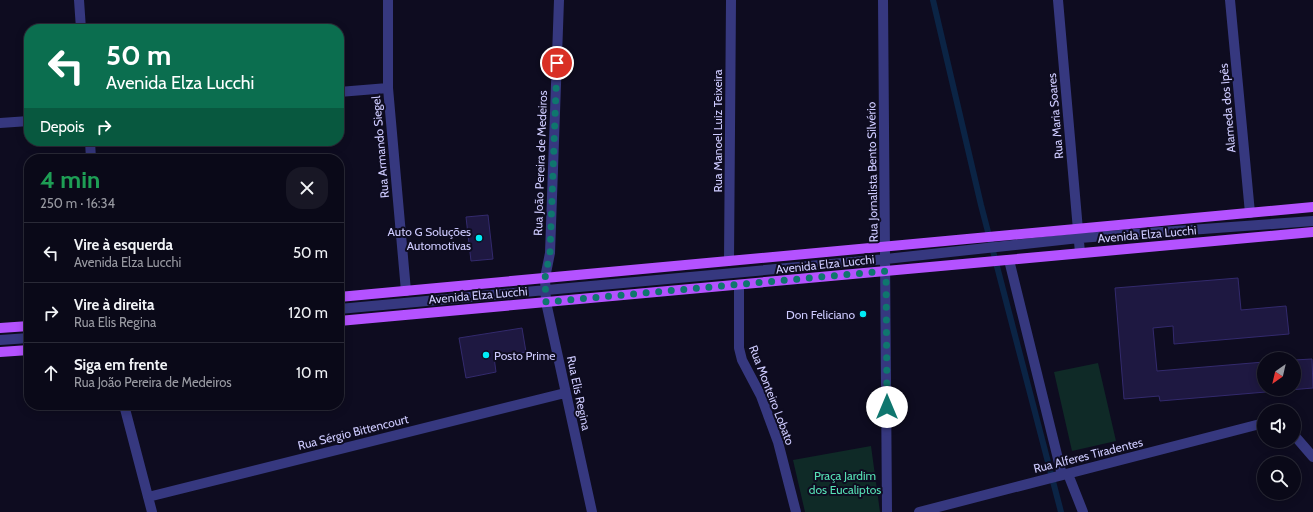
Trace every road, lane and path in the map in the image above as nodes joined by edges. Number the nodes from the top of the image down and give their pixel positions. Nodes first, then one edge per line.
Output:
1 (79, 0) edge
2 (388, 0) edge
3 (559, 0) edge
4 (730, 0) edge
5 (883, 0) edge
6 (1058, 0) edge
7 (1230, 0) edge
8 (81, 24) edge
9 (388, 88) junction
10 (344, 92) edge
11 (24, 121) edge
12 (0, 123) edge
13 (1313, 208) edge
14 (1250, 213) junction
15 (1313, 221) edge
16 (1313, 232) edge
17 (1079, 233) junction
18 (1002, 241) junction
19 (886, 247) junction
20 (1080, 253) junction
21 (886, 259) junction
22 (1008, 260) junction
23 (729, 261) junction
24 (886, 271) junction
25 (545, 278) junction
26 (739, 286) junction
27 (545, 290) junction
28 (406, 291) junction
29 (344, 297) edge
30 (546, 302) junction
31 (344, 309) edge
32 (344, 321) edge
33 (24, 326) edge
34 (0, 328) edge
35 (24, 338) edge
36 (0, 340) edge
37 (24, 350) edge
38 (0, 352) edge
39 (565, 393) junction
40 (125, 410) edge
41 (1257, 425) edge
42 (1301, 443) edge
43 (1313, 457) edge
44 (1063, 475) junction
45 (148, 497) junction
46 (152, 512) edge
47 (592, 512) edge
48 (796, 512) edge
49 (888, 512) edge
50 (919, 512) edge
51 (1083, 512) edge

1 - 8 street
2 - 9 street, Rua Armando Siegel
3 - 25 street, Rua João Pereira de Medeiros
4 - 23 street, Rua Manoel Luiz Teixeira
5 - 19 street, Rua Jornalista Bento Silvério
6 - 17 street, Rua Maria Soares
7 - 14 street, Alameda dos Ipês
9 - 10 street
9 - 28 street, Rua Armando Siegel
11 - 12 street
13 - 14 main road, Avenida Elza Lucchi
14 - 17 main road, Avenida Elza Lucchi
15 - 17 street
16 - 20 main road, Avenida Elza Lucchi
17 - 18 main road, Avenida Elza Lucchi
17 - 20 street, Rua Maria Soares
18 - 19 main road, Avenida Elza Lucchi
18 - 21 street
19 - 21 street, Rua Jornalista Bento Silvério
19 - 23 main road, Avenida Elza Lucchi
20 - 22 main road, Avenida Elza Lucchi
21 - 24 street, Rua Jornalista Bento Silvério
21 - 27 street
22 - 24 main road, Avenida Elza Lucchi
22 - 44 street
23 - 25 main road, Avenida Elza Lucchi
24 - 26 main road, Avenida Elza Lucchi
24 - 49 street, Rua Jornalista Bento Silvério
25 - 27 street, Rua Elis Regina
25 - 28 main road, Avenida Elza Lucchi
26 - 30 main road, Avenida Elza Lucchi
26 - 48 street, Rua Monteiro Lobato
27 - 30 street, Rua Elis Regina
27 - 31 street
28 - 29 main road, Avenida Elza Lucchi
30 - 32 main road, Avenida Elza Lucchi
30 - 39 street, Rua Elis Regina
33 - 34 main road
35 - 36 street
37 - 38 main road
39 - 45 street, Rua Sérgio Bittencourt
39 - 47 street, Rua Elis Regina
40 - 45 street
41 - 44 street, Rua Alferes Tiradentes
42 - 43 street
44 - 50 street, Rua Alferes Tiradentes
44 - 51 street
45 - 46 street

